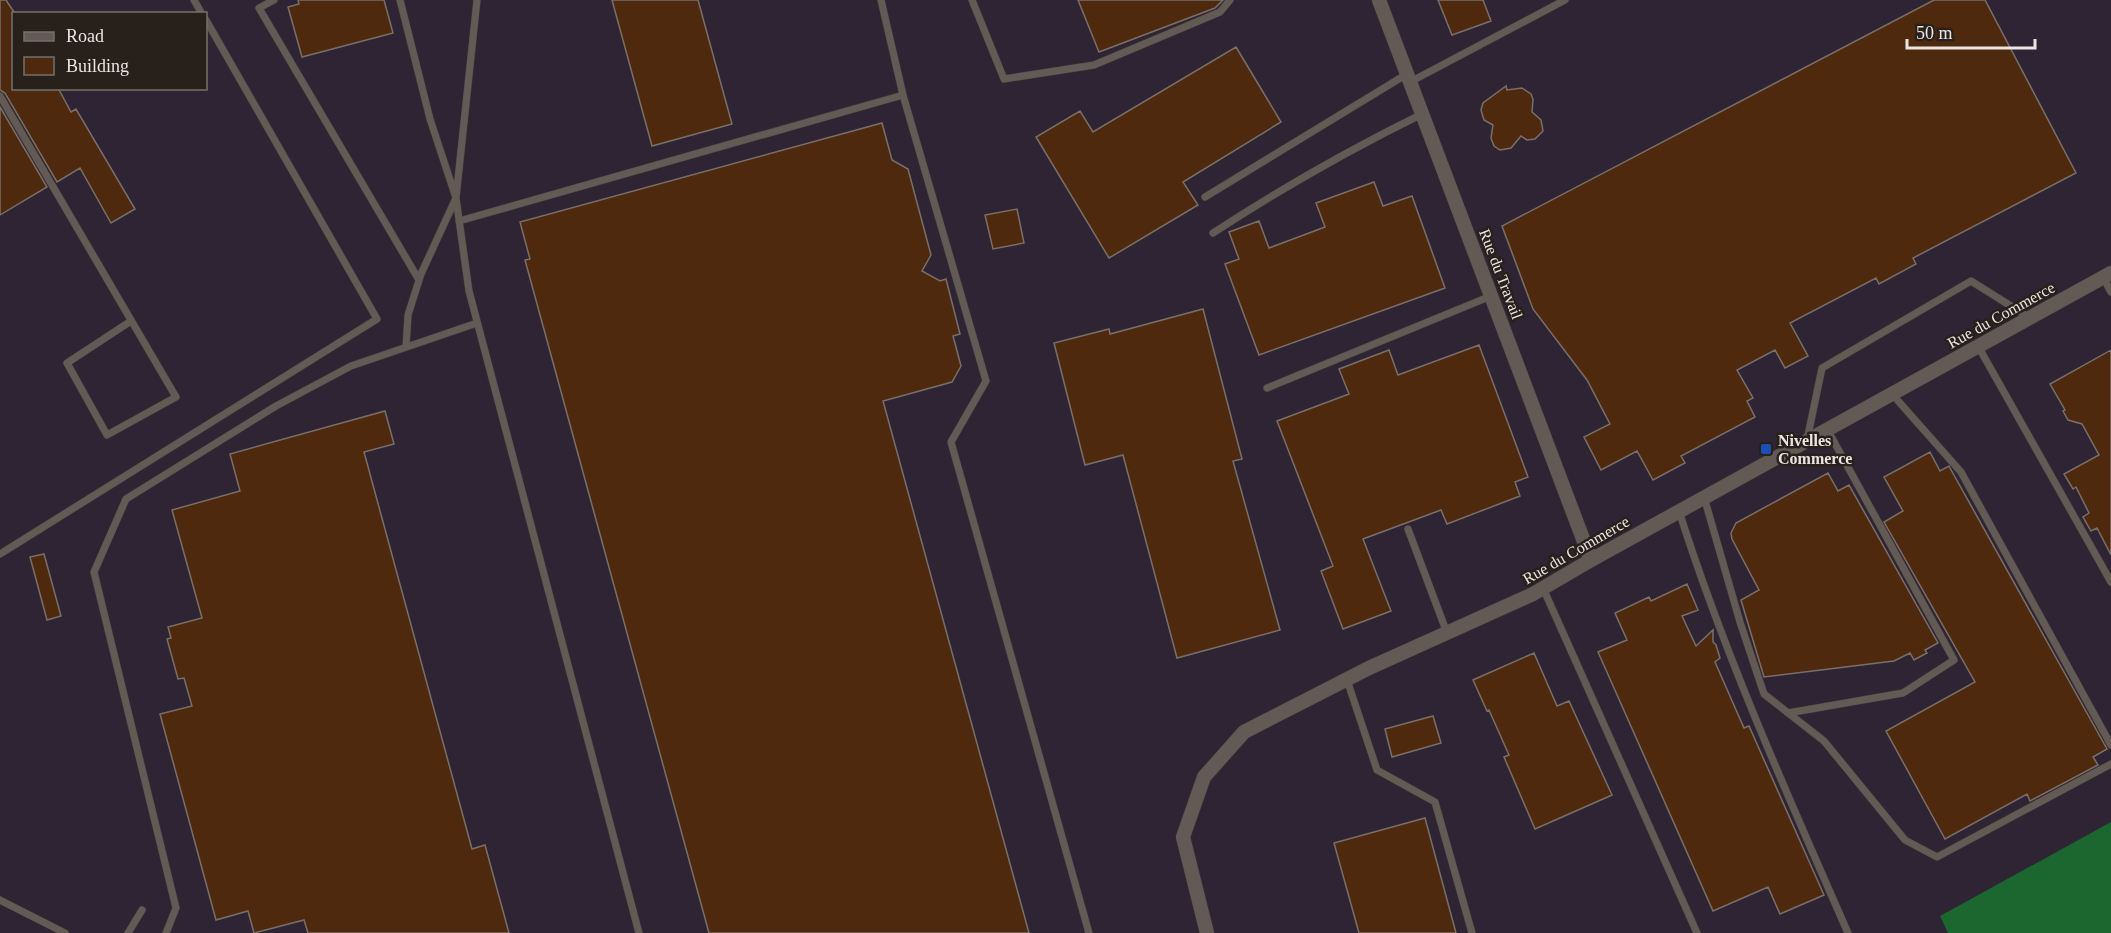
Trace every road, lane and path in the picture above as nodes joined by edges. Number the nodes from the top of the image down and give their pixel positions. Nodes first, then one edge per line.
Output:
1 (274, 0) edge
2 (400, 0) edge
3 (477, 0) edge
4 (881, 0) edge
5 (972, 0) edge
6 (1230, 0) edge
7 (1379, 0) edge
8 (1565, 0) edge
9 (207, 22) edge
10 (1409, 78) junction
11 (903, 94) junction
12 (0, 96) edge
13 (1422, 114) junction
14 (1205, 197) dead end
15 (456, 198) junction
16 (459, 220) junction
17 (1213, 233) dead end
18 (2107, 275) edge
19 (419, 280) junction
20 (2111, 292) edge
21 (1491, 296) junction
22 (2030, 318) junction
23 (131, 321) junction
24 (477, 323) junction
25 (1978, 346) junction
26 (406, 347) junction
27 (1267, 388) dead end
28 (1892, 394) junction
29 (1827, 429) junction
30 (1807, 440) junction
31 (1704, 497) junction
32 (1679, 511) junction
33 (1408, 529) dead end
34 (0, 554) edge
35 (1591, 560) junction
36 (2111, 582) edge
37 (1543, 588) junction
38 (1447, 633) junction
39 (1347, 680) junction
40 (1788, 712) junction
41 (2111, 745) edge
42 (2111, 764) edge
43 (0, 900) edge
44 (142, 910) dead end
45 (65, 933) edge
46 (128, 933) edge
47 (166, 933) edge
48 (639, 933) edge
49 (1089, 933) edge
50 (1207, 933) edge
51 (1472, 933) edge
52 (1697, 933) edge
53 (1848, 933) edge

1 - 19 lane
2 - 15 lane
3 - 15 lane
4 - 11 lane
5 - 6 lane
7 - 10 street, Rue du Travail
8 - 10 lane
9 - 34 lane
10 - 13 street, Rue du Travail
10 - 14 lane
11 - 16 lane
11 - 49 lane
12 - 23 lane
13 - 17 lane
13 - 21 street, Rue du Travail
15 - 16 lane
15 - 19 lane
16 - 24 lane
18 - 20 lane
18 - 22 street, Rue du Commerce
19 - 26 lane
21 - 27 lane
21 - 35 street, Rue du Travail
22 - 25 street, Rue du Commerce
22 - 30 lane
23 - 23 lane
24 - 26 lane
24 - 48 lane
25 - 28 street, Rue du Commerce
25 - 36 lane
26 - 47 lane
28 - 29 street, Rue du Commerce
28 - 41 lane
29 - 30 street, Rue du Commerce
29 - 40 lane
30 - 31 street, Rue du Commerce
31 - 32 street, Rue du Commerce
31 - 40 lane
32 - 35 street, Rue du Commerce
32 - 53 lane
33 - 38 lane
35 - 37 street, Rue du Commerce
37 - 38 street, Rue du Commerce
37 - 52 lane
38 - 39 street, Rue du Commerce
39 - 50 street, Rue du Commerce
39 - 51 lane
40 - 42 lane
43 - 45 lane
44 - 46 lane

